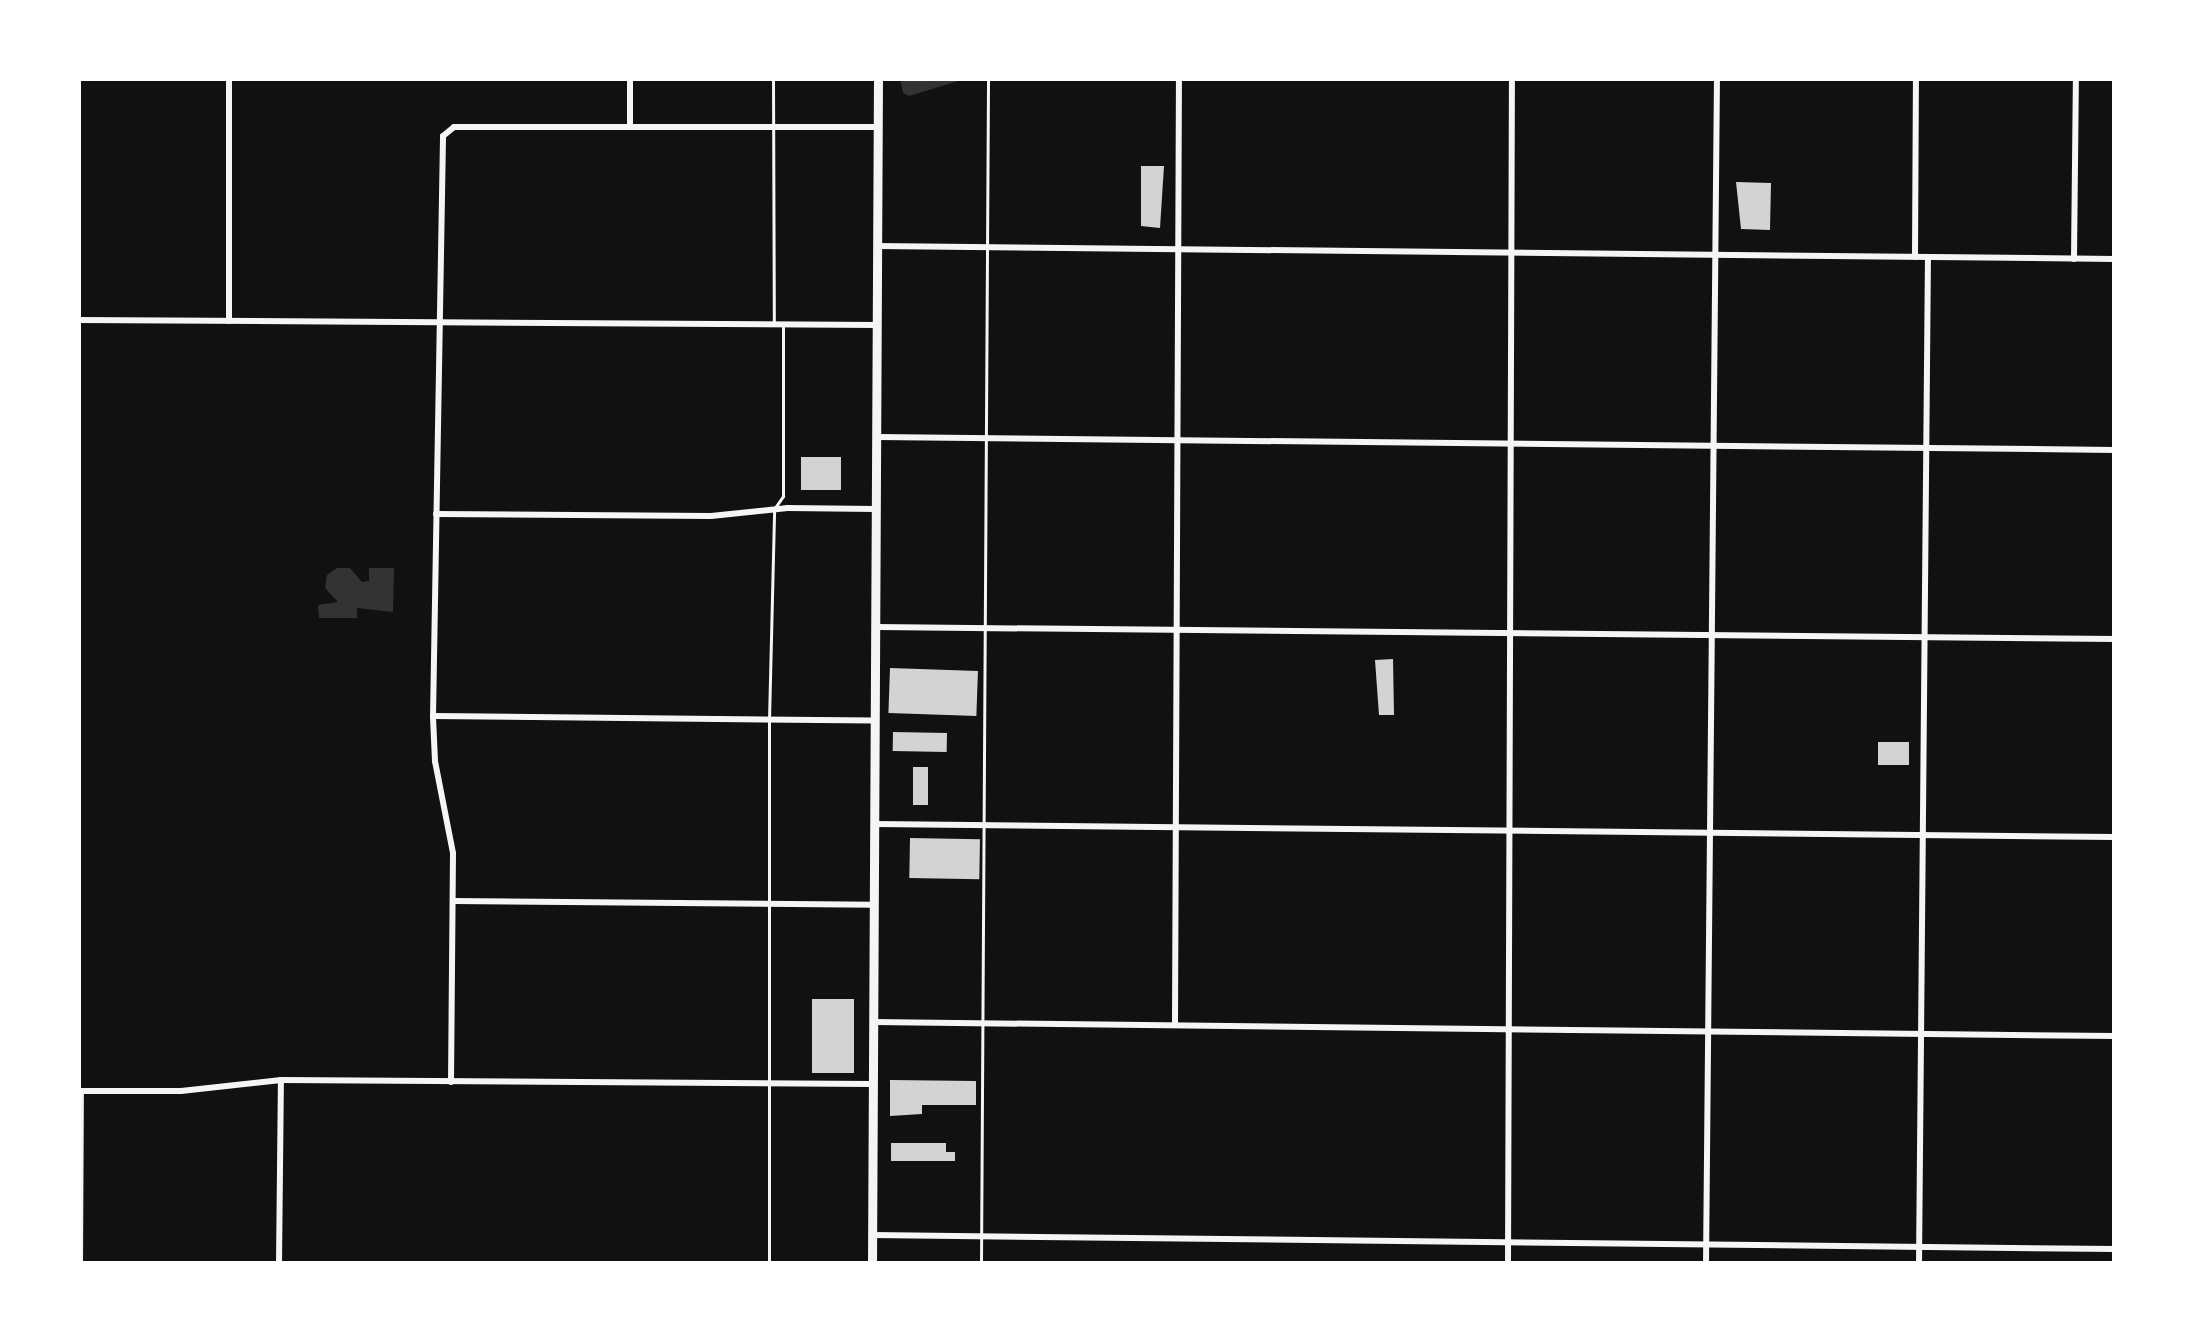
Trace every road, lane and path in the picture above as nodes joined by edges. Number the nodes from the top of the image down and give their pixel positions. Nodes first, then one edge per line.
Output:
1 (229, 78) edge
2 (630, 78) edge
3 (773, 78) edge
4 (878, 78) edge
5 (988, 78) edge
6 (1179, 78) edge
7 (1512, 78) edge
8 (1717, 78) edge
9 (1916, 78) edge
10 (2076, 78) edge
11 (631, 127) junction
12 (774, 127) junction
13 (878, 127) junction
14 (877, 246) junction
15 (985, 247) junction
16 (1179, 248) junction
17 (1512, 251) junction
18 (1715, 254) junction
19 (1915, 256) junction
20 (1928, 257) junction
21 (2074, 259) junction
22 (2115, 259) edge
23 (78, 320) edge
24 (229, 321) junction
25 (438, 322) junction
26 (779, 325) junction
27 (877, 325) junction
28 (876, 437) junction
29 (984, 438) junction
30 (1178, 440) junction
31 (1513, 442) junction
32 (1714, 446) junction
33 (1925, 448) junction
34 (2115, 450) edge
35 (774, 509) junction
36 (875, 509) junction
37 (436, 514) junction
38 (984, 626) junction
39 (875, 627) junction
40 (1177, 630) junction
41 (1511, 633) junction
42 (1712, 634) junction
43 (1924, 637) junction
44 (2115, 639) edge
45 (433, 716) junction
46 (770, 720) junction
47 (874, 721) junction
48 (874, 824) junction
49 (983, 825) junction
50 (1176, 827) junction
51 (1511, 831) junction
52 (1709, 833) junction
53 (1922, 836) junction
54 (2115, 837) edge
55 (454, 901) junction
56 (770, 904) junction
57 (874, 905) junction
58 (874, 1022) junction
59 (982, 1023) junction
60 (1175, 1024) junction
61 (1510, 1029) junction
62 (1708, 1031) junction
63 (1920, 1034) junction
64 (2115, 1036) edge
65 (280, 1080) junction
66 (451, 1082) junction
67 (773, 1083) junction
68 (872, 1084) junction
69 (80, 1090) edge
70 (872, 1235) junction
71 (981, 1237) junction
72 (1508, 1242) junction
73 (1706, 1245) junction
74 (1919, 1247) junction
75 (2115, 1249) edge
76 (80, 1264) edge
77 (279, 1264) edge
78 (769, 1264) edge
79 (872, 1264) edge
80 (981, 1264) edge
81 (1508, 1264) edge
82 (1706, 1264) edge
83 (1919, 1264) edge

1 - 24 street
2 - 11 street
3 - 12 lane
4 - 13 main road
5 - 15 lane
6 - 16 street
7 - 17 street
8 - 18 street
9 - 19 street
10 - 21 street
11 - 12 street
11 - 25 street
12 - 13 street
12 - 26 lane
13 - 14 main road
14 - 15 street
14 - 27 main road
15 - 16 street
15 - 29 lane
16 - 17 street
16 - 30 street
17 - 18 street
17 - 31 street
18 - 19 street
18 - 32 street
19 - 20 street
20 - 21 street
20 - 33 street
21 - 22 street
23 - 24 street
24 - 25 street
25 - 26 street
25 - 37 street
26 - 27 street
26 - 35 lane
27 - 28 main road
28 - 29 street
28 - 36 main road
29 - 30 street
29 - 38 lane
30 - 31 street
30 - 40 street
31 - 32 street
31 - 41 street
32 - 33 street
32 - 42 street
33 - 34 street
33 - 43 street
35 - 36 street
35 - 37 street
35 - 46 lane
36 - 39 main road
37 - 45 street
38 - 39 street
38 - 40 street
38 - 49 lane
39 - 47 main road
40 - 41 street
40 - 50 street
41 - 42 street
41 - 51 street
42 - 43 street
42 - 52 street
43 - 44 street
43 - 53 street
45 - 46 street
45 - 55 street
46 - 47 street
46 - 56 lane
47 - 48 main road
48 - 49 street
48 - 57 main road
49 - 50 street
49 - 59 lane
50 - 51 street
50 - 60 street
51 - 52 street
51 - 61 street
52 - 53 street
52 - 62 street
53 - 54 street
53 - 63 street
55 - 56 street
55 - 66 street
56 - 57 street
56 - 67 lane
57 - 58 main road
58 - 59 street
58 - 68 main road
59 - 60 street
59 - 71 lane
60 - 61 street
61 - 62 street
61 - 72 street
62 - 63 street
62 - 73 street
63 - 64 street
63 - 74 street
65 - 66 street
65 - 69 street
65 - 77 street
66 - 67 street
67 - 68 street
67 - 78 lane
68 - 70 main road
69 - 76 street
70 - 71 street
70 - 79 main road
71 - 72 street
71 - 80 lane
72 - 73 street
72 - 81 street
73 - 74 street
73 - 82 street
74 - 75 street
74 - 83 street

